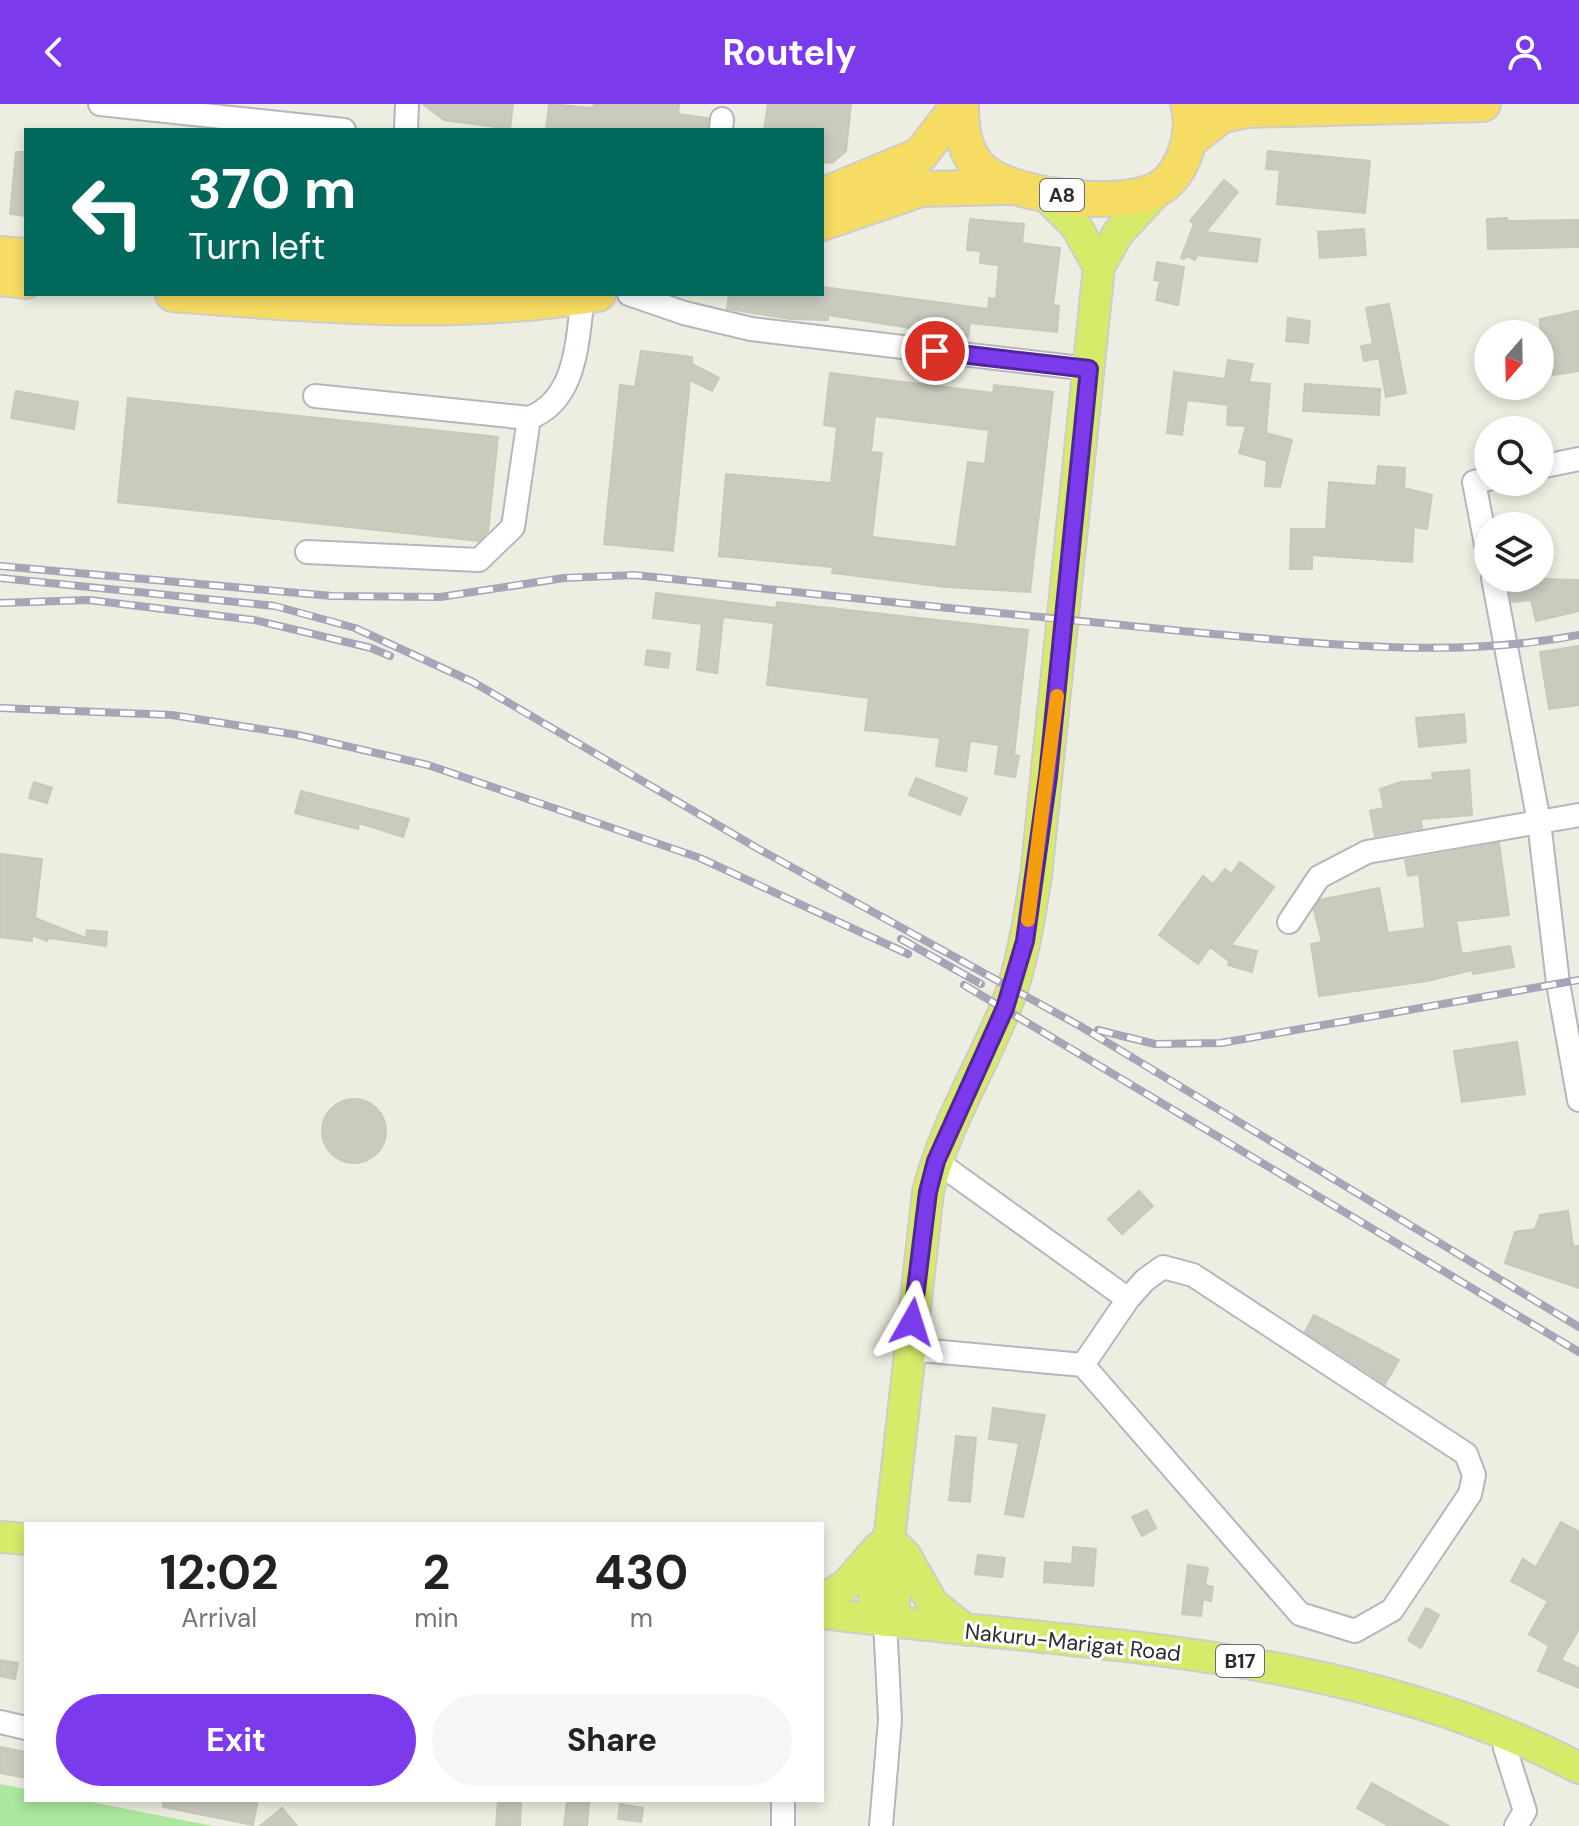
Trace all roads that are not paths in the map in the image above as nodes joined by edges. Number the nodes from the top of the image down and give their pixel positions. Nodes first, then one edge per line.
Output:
1 (100, 104) edge
2 (407, 104) edge
3 (960, 104) edge
4 (1188, 104) edge
5 (1483, 104) edge
6 (325, 128) edge
7 (406, 128) edge
8 (1190, 140) junction
9 (1028, 190) junction
10 (1158, 190) junction
11 (824, 195) edge
12 (824, 222) edge
13 (0, 254) edge
14 (24, 256) edge
15 (1099, 267) junction
16 (0, 278) edge
17 (24, 281) edge
18 (199, 296) edge
19 (582, 296) edge
20 (591, 296) edge
21 (635, 296) edge
22 (1089, 369) junction
23 (315, 396) dead end
24 (529, 418) junction
25 (1579, 459) edge
26 (1554, 464) edge
27 (307, 552) dead end
28 (1496, 592) edge
29 (1579, 815) edge
30 (1539, 822) junction
31 (1289, 922) dead end
32 (1579, 1100) edge
33 (936, 1161) junction
34 (1128, 1299) junction
35 (909, 1349) junction
36 (1083, 1365) junction
37 (0, 1537) edge
38 (889, 1537) junction
39 (24, 1539) edge
40 (824, 1599) edge
41 (824, 1613) edge
42 (885, 1621) junction
43 (967, 1631) junction
44 (0, 1722) edge
45 (24, 1728) edge
46 (1504, 1732) junction
47 (1579, 1768) edge
48 (783, 1802) edge
49 (783, 1826) edge
50 (881, 1826) edge
51 (1516, 1826) edge

1 - 6 street
2 - 7 street
3 - 9 highway, A8
3 - 11 highway, A8
4 - 8 highway
5 - 8 highway
8 - 10 highway
9 - 10 highway, A8
9 - 12 highway, A8
9 - 15 main road
10 - 15 main road
13 - 14 highway
15 - 22 main road
16 - 17 highway
18 - 19 highway
20 - 24 street
21 - 22 street
22 - 33 main road
23 - 24 street
24 - 27 street
25 - 26 street
28 - 30 street
29 - 30 street
30 - 31 street
30 - 32 street
33 - 34 street
33 - 35 main road
34 - 36 street
34 - 36 street
35 - 36 street
35 - 38 main road
37 - 39 main road
38 - 40 main road
38 - 42 main road
38 - 43 main road
41 - 42 main road, Nakuru-Marigat Road
42 - 43 main road, Nakuru-Marigat Road / B17
42 - 50 street
43 - 46 main road, Nakuru-Marigat Road / B17
44 - 45 street
46 - 47 main road, Nakuru-Marigat Road / B17
46 - 51 street
48 - 49 street

